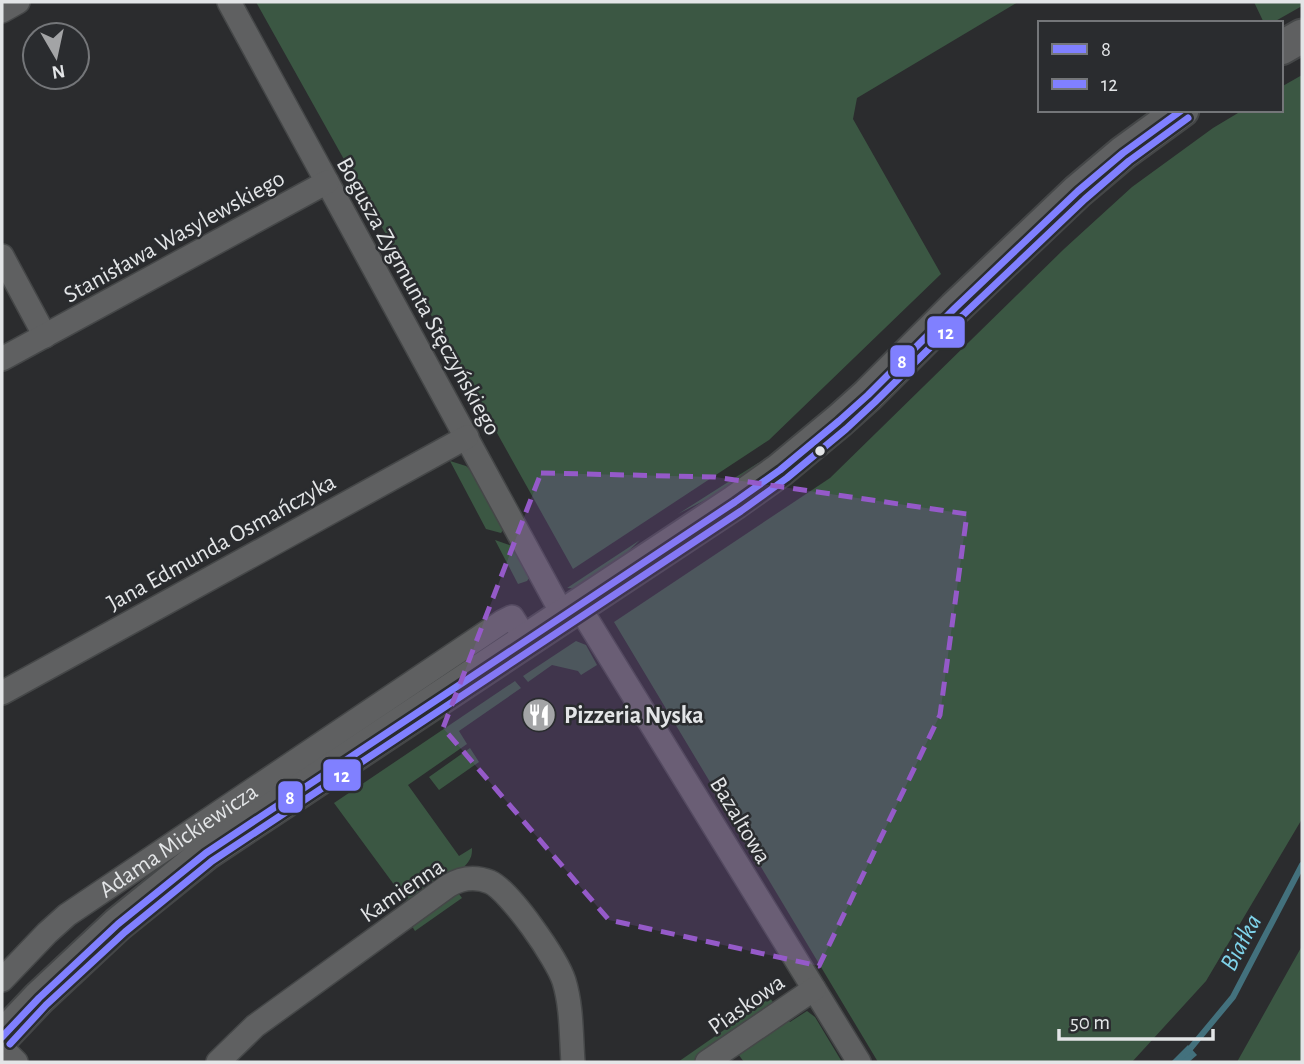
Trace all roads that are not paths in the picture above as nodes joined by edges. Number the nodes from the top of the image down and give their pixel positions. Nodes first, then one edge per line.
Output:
1 (18, 2) edge
2 (229, 2) edge
3 (2, 11) edge
4 (1302, 36) edge
5 (1283, 47) edge
6 (1179, 112) edge
7 (327, 182) junction
8 (2, 256) edge
9 (45, 335) junction
10 (2, 359) edge
11 (467, 437) junction
12 (570, 610) junction
13 (526, 639) junction
14 (2, 693) edge
15 (67, 915) junction
16 (95, 945) junction
17 (2, 980) edge
18 (814, 989) junction
19 (2, 1037) edge
20 (2, 1048) edge
21 (16, 1062) edge
22 (218, 1062) edge
23 (573, 1062) edge
24 (707, 1062) edge
25 (859, 1062) edge

1 - 3 street
2 - 7 street, Bogusza Zygmunta Stęczyńskiego
4 - 5 street
6 - 12 street, Adama Mickiewicza
7 - 9 street, Stanisława Wasylewskiego
7 - 11 street, Bogusza Zygmunta Stęczyńskiego
8 - 9 street, Stanisława Wasylewskiego
9 - 10 street, Stanisława Wasylewskiego
11 - 12 street, Bogusza Zygmunta Stęczyńskiego
11 - 14 street, Jana Edmunda Osmańczyka
12 - 13 street, Adama Mickiewicza
12 - 18 street, Bazaltowa
13 - 15 street, Adama Mickiewicza
13 - 16 street, Adama Mickiewicza
15 - 16 street
15 - 17 street, Adama Mickiewicza
16 - 19 street, Adama Mickiewicza
18 - 24 street, Piaskowa
18 - 25 street, Bazaltowa
20 - 21 street
22 - 23 street, Kamienna

